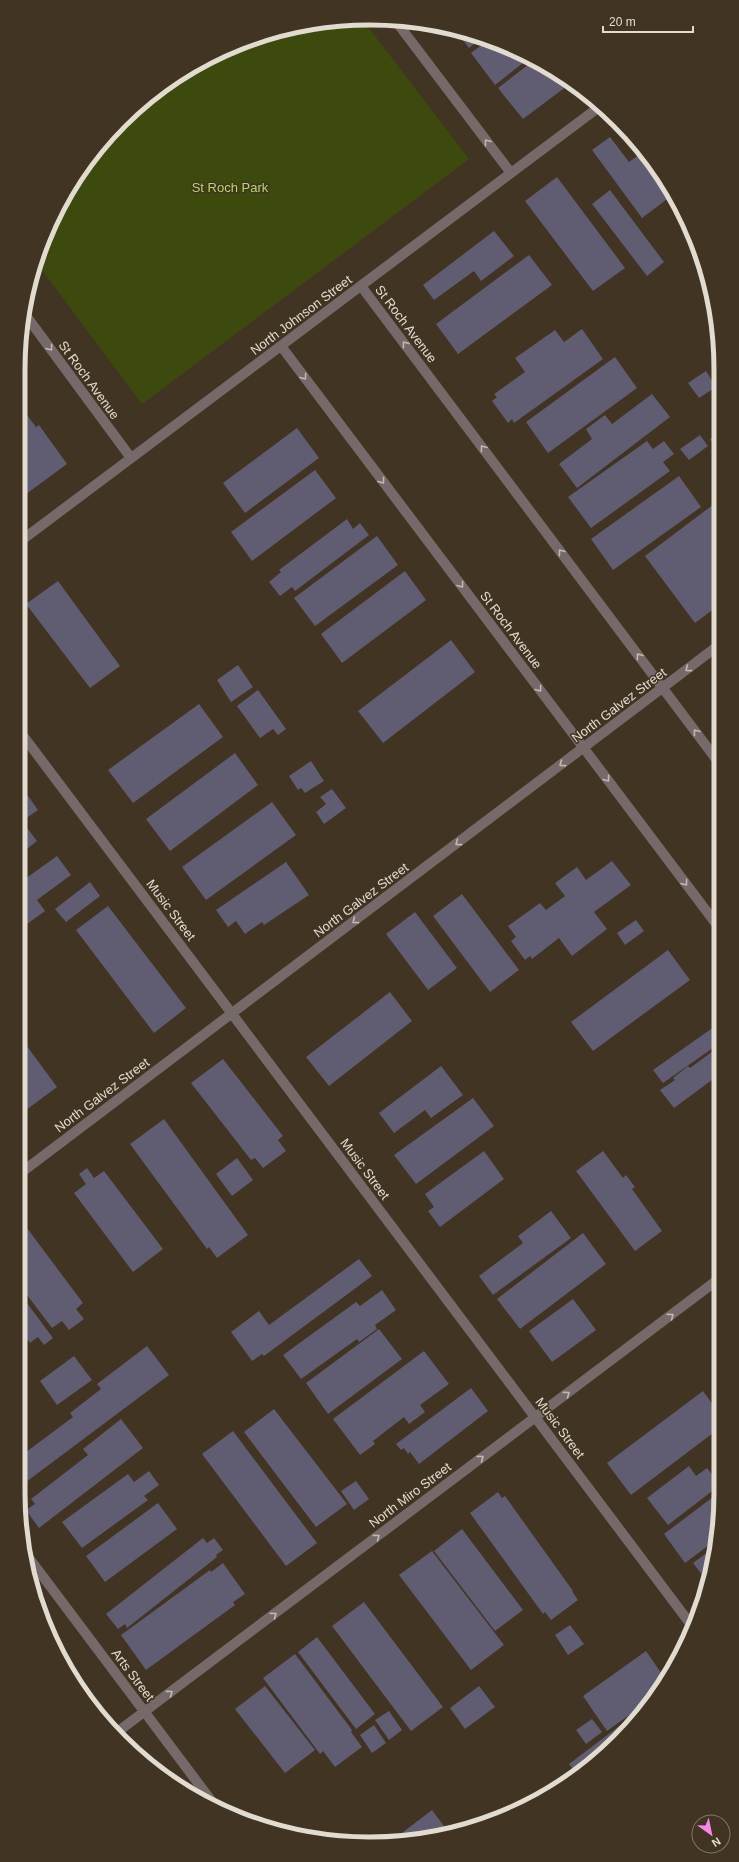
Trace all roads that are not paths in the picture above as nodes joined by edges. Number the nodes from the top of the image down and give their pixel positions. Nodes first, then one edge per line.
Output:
1 (400, 27) edge
2 (596, 109) edge
3 (511, 173) junction
4 (361, 286) junction
5 (29, 320) edge
6 (281, 346) junction
7 (131, 458) junction
8 (25, 538) edge
9 (714, 649) edge
10 (662, 687) junction
11 (25, 738) edge
12 (584, 748) junction
13 (714, 756) edge
14 (714, 921) edge
15 (232, 1014) junction
16 (25, 1170) edge
17 (714, 1283) edge
18 (536, 1418) junction
19 (33, 1563) edge
20 (689, 1622) edge
21 (144, 1712) junction
22 (120, 1730) edge
23 (208, 1797) edge

3 -> 1 street
2 - 3 street, North Johnson Street
3 - 4 street, North Johnson Street
4 - 6 street, North Johnson Street
10 -> 4 street, St Roch Avenue
5 -> 7 street, St Roch Avenue
6 - 7 street, North Johnson Street
6 -> 12 street, St Roch Avenue
7 - 8 street, North Johnson Street
9 -> 10 street, North Galvez Street
10 - 12 street, North Galvez Street
13 -> 10 street, St Roch Avenue
11 - 15 street, Music Street
12 -> 14 street, St Roch Avenue
12 -> 15 street, North Galvez Street
15 - 16 street, North Galvez Street
15 - 18 street, Music Street
18 -> 17 street, North Miro Street
18 - 20 street, Music Street
21 -> 18 street, North Miro Street
19 - 21 street, Arts Street
21 - 22 street, North Miro Street
21 - 23 street, Arts Street

